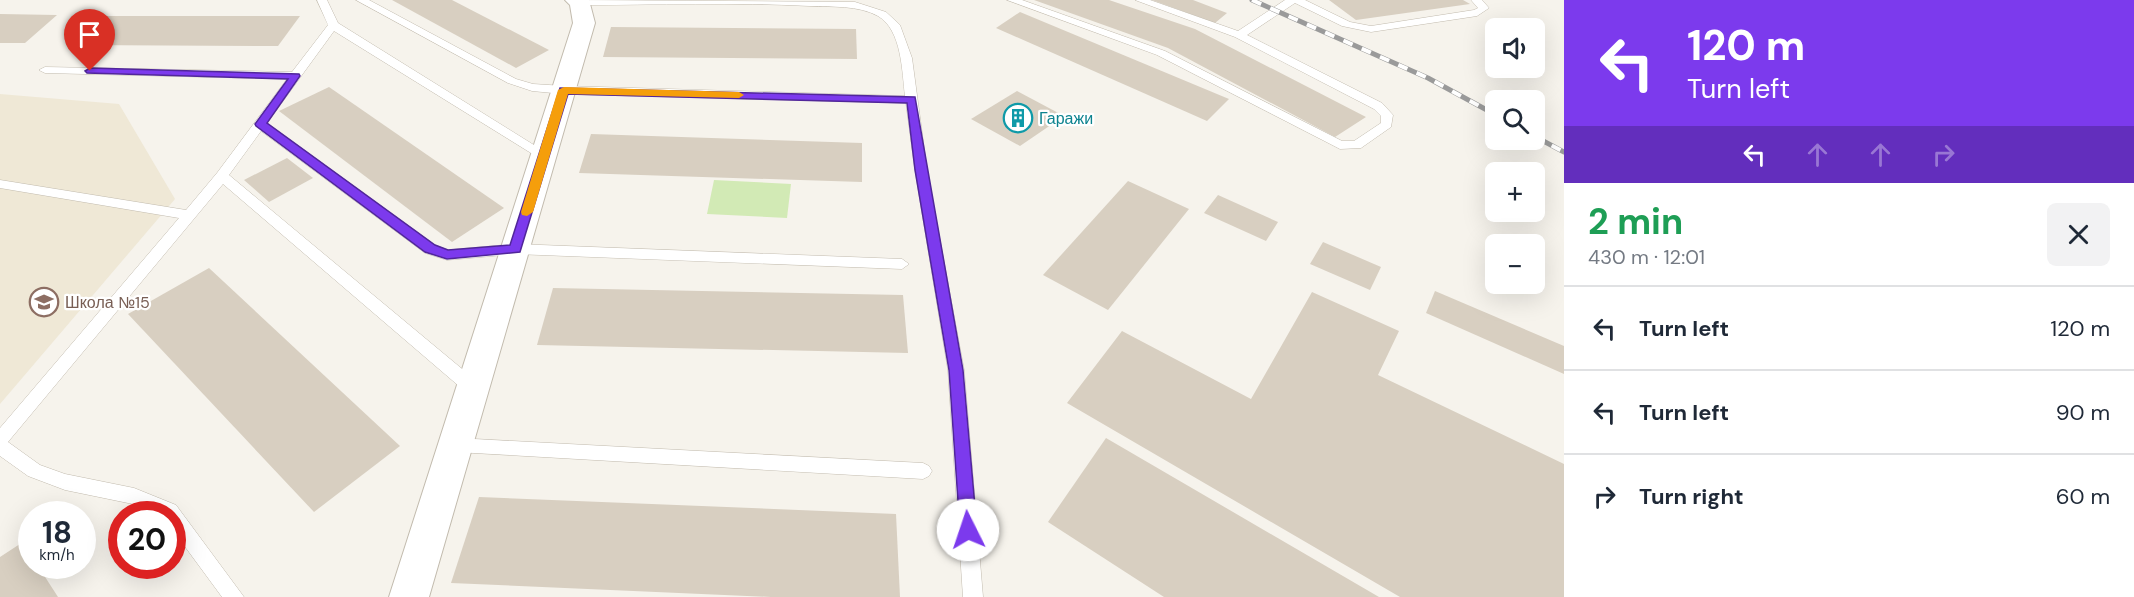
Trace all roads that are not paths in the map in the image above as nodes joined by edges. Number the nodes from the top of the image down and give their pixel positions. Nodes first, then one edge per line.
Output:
1 (322, 0) edge
2 (361, 0) edge
3 (1012, 0) edge
4 (1140, 0) edge
5 (1294, 0) edge
6 (1476, 0) edge
7 (578, 1) edge
8 (333, 25) junction
9 (1239, 35) junction
10 (45, 70) dead end
11 (295, 76) junction
12 (564, 90) junction
13 (912, 100) junction
14 (260, 124) junction
15 (544, 155) junction
16 (222, 176) junction
17 (0, 184) edge
18 (189, 215) junction
19 (515, 249) junction
20 (902, 264) dead end
21 (473, 388) junction
22 (0, 440) edge
23 (456, 445) junction
24 (0, 446) edge
25 (922, 471) dead end
26 (234, 597) edge
27 (409, 597) edge
28 (973, 597) edge

1 - 8 lane
2 - 12 lane
3 - 9 lane
4 - 9 lane
5 - 6 lane
5 - 9 lane
7 - 12 street
7 - 13 lane
8 - 11 lane
8 - 15 lane
10 - 11 lane
11 - 14 lane
12 - 13 lane
12 - 15 street
13 - 28 lane
14 - 16 lane
14 - 19 lane
15 - 19 street
16 - 18 lane
16 - 21 lane
17 - 18 lane
18 - 22 lane
19 - 20 lane
19 - 21 street
21 - 23 street
23 - 25 lane
23 - 27 street
24 - 26 lane

